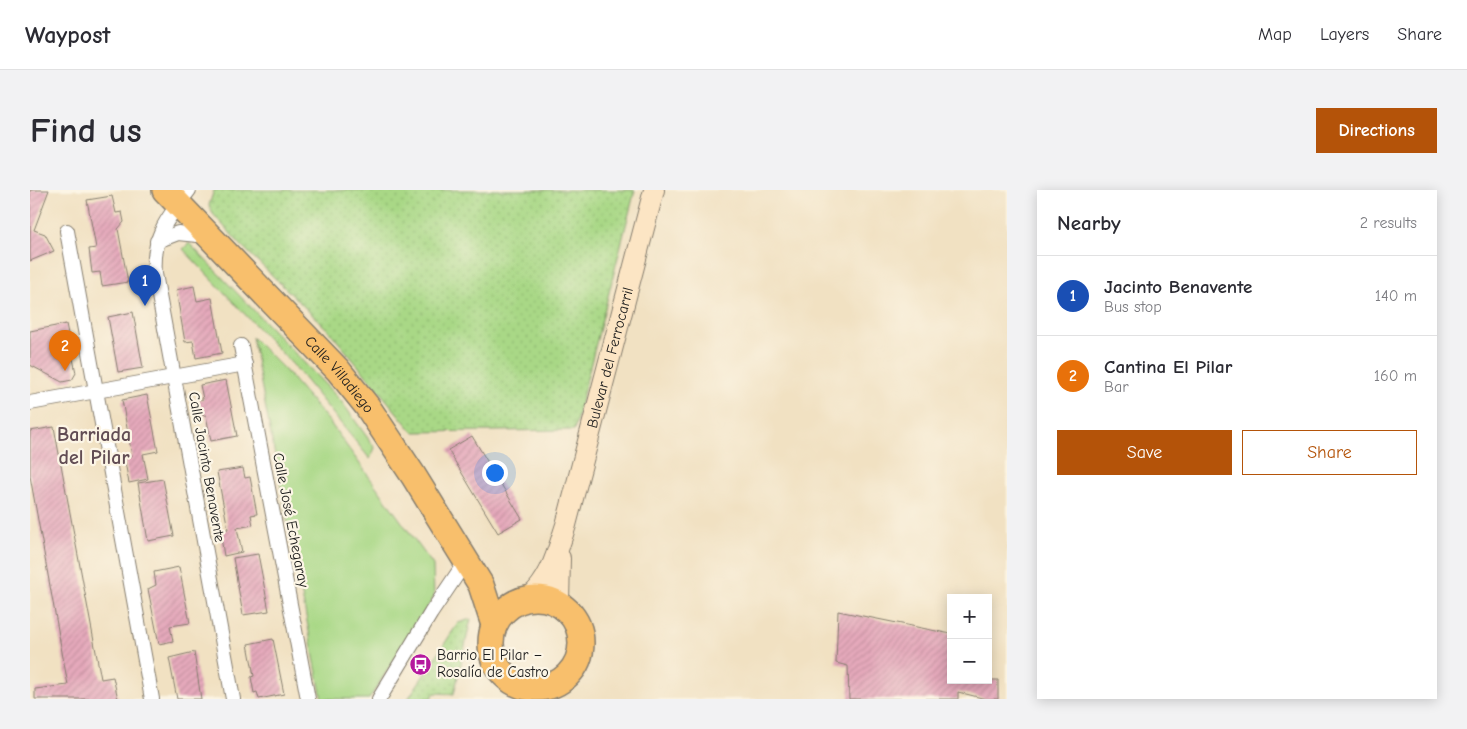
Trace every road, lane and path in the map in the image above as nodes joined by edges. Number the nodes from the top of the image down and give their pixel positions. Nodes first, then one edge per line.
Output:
1 (654, 190) edge
2 (178, 195) edge
3 (67, 231) dead end
4 (212, 237) junction
5 (157, 241) junction
6 (241, 346) dead end
7 (244, 364) junction
8 (174, 377) junction
9 (96, 391) junction
10 (30, 403) edge
11 (566, 525) junction
12 (466, 561) junction
13 (481, 585) junction
14 (522, 600) junction
15 (559, 603) junction
16 (494, 625) junction
17 (570, 687) edge
18 (543, 694) edge
19 (152, 699) edge
20 (233, 699) edge
21 (308, 699) edge
22 (379, 699) edge

1 - 11 main road, Bulevar del Ferrocarril
2 - 4 highway, Calle Villadiego
2 - 5 street, Calle Jacinto Benavente
3 - 9 street
4 - 5 street
4 - 12 highway, Calle Villadiego
5 - 8 street, Calle Jacinto Benavente
6 - 7 street, Calle José Echegaray
7 - 8 street
7 - 21 street, Calle José Echegaray
8 - 9 street
8 - 20 street, Calle Jacinto Benavente
9 - 10 street
9 - 19 street
11 - 14 main road, Bulevar del Ferrocarril
11 - 15 main road, Bulevar del Ferrocarril
12 - 13 highway, Calle Villadiego
12 - 22 street
13 - 14 highway
13 - 16 highway, Calle Villadiego
14 - 15 highway
14 - 16 highway
15 - 17 highway
16 - 18 highway
17 - 18 highway

